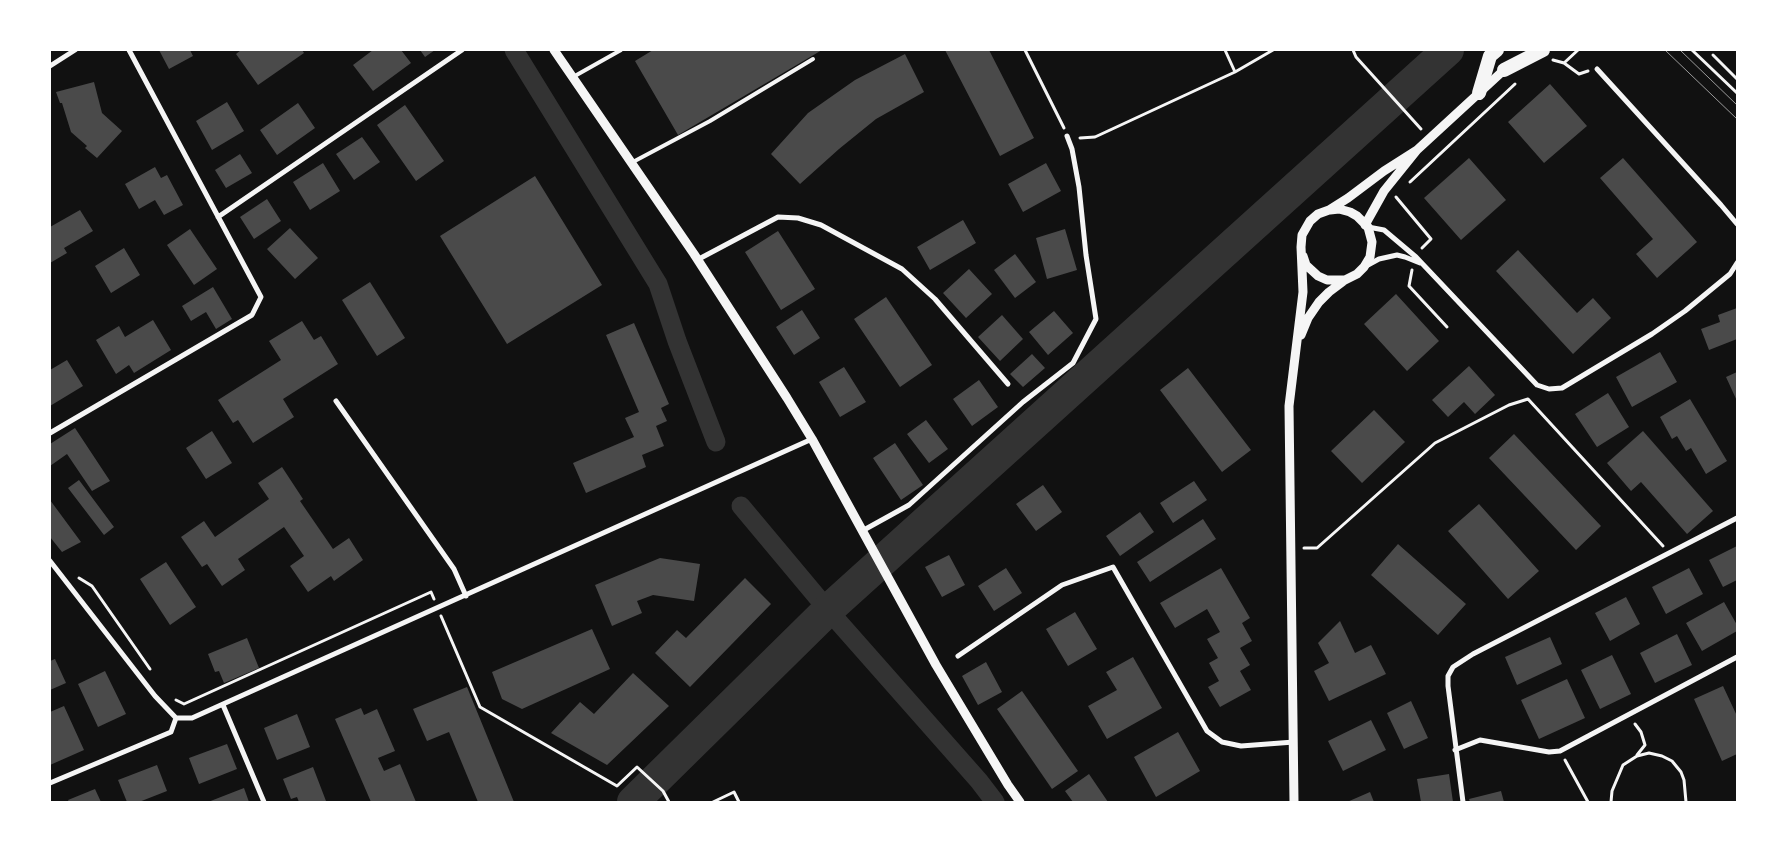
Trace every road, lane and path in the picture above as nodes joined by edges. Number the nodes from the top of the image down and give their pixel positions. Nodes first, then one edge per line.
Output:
1 (75, 50) edge
2 (129, 50) edge
3 (462, 50) edge
4 (554, 50) edge
5 (621, 50) edge
6 (1025, 50) edge
7 (1225, 50) edge
8 (1273, 50) edge
9 (1353, 50) edge
10 (1497, 50) edge
11 (1526, 50) edge
12 (1578, 50) edge
13 (1692, 50) edge
14 (1713, 55) dead end
15 (1546, 56) edge
16 (813, 59) dead end
17 (1564, 62) junction
18 (50, 66) edge
19 (1597, 69) joint
20 (1504, 70) junction
21 (1235, 72) junction
22 (573, 78) junction
23 (1737, 79) edge
24 (1518, 81) dead end
25 (1479, 93) junction
26 (1737, 93) edge
27 (1067, 136) junction
28 (1431, 138) junction
29 (1417, 150) junction
30 (631, 163) junction
31 (1410, 182) dead end
32 (1395, 196) dead end
33 (1329, 210) junction
34 (218, 217) junction
35 (1737, 224) edge
36 (1367, 226) junction
37 (1420, 250) dead end
38 (1302, 254) junction
39 (697, 260) junction
40 (1737, 263) edge
41 (1423, 264) junction
42 (1413, 266) dead end
43 (1364, 267) junction
44 (1345, 280) junction
45 (1447, 327) dead end
46 (1297, 348) junction
47 (1008, 384) dead end
48 (336, 401) dead end
49 (50, 433) edge
50 (812, 439) junction
51 (1737, 518) edge
52 (862, 531) junction
53 (1291, 548) junction
54 (1670, 553) junction
55 (50, 561) edge
56 (74, 575) dead end
57 (466, 596) junction
58 (437, 608) junction
59 (958, 656) dead end
60 (1737, 657) edge
61 (154, 674) dead end
62 (171, 697) dead end
63 (223, 705) junction
64 (1629, 715) junction
65 (176, 718) junction
66 (1294, 742) junction
67 (1455, 750) junction
68 (1560, 750) junction
69 (1637, 756) junction
70 (50, 783) edge
71 (264, 802) edge
72 (669, 802) edge
73 (713, 802) edge
74 (739, 802) edge
75 (1020, 802) edge
76 (1294, 802) edge
77 (1463, 802) edge
78 (1588, 802) edge
79 (1611, 802) edge
80 (1686, 802) edge

1 - 18 street
2 - 34 street
3 - 34 street
4 - 22 street
5 - 22 lane
6 - 27 path
7 - 21 path
8 - 21 path
9 - 28 path
10 - 25 highway
11 - 20 street
12 - 17 path
13 - 26 path
14 - 23 path
15 - 17 path
15 - 20 highway
16 - 30 lane
17 - 19 path
19 - 35 street
20 - 25 street
21 - 27 path
22 - 30 street
24 - 31 path
25 - 28 street
27 - 52 street
28 - 29 street
29 - 33 street
29 - 36 street
30 - 39 street
32 - 37 path
33 - 36 street
33 - 38 street
34 - 49 street
36 - 41 street
36 - 43 street
38 - 44 street
38 - 46 street
39 - 47 street
39 - 50 street
40 - 41 street
41 - 43 street
42 - 45 path
43 - 44 street
44 - 46 street
46 - 53 street
48 - 57 street
50 - 52 street
50 - 57 street
51 - 54 street
52 - 75 street
53 - 54 path
53 - 66 street
54 - 67 street
55 - 65 street
56 - 61 path
57 - 58 street
58 - 62 path
58 - 63 street
58 - 72 path
59 - 66 street
60 - 64 street
63 - 65 street
63 - 71 street
64 - 68 street
64 - 69 path
65 - 70 street
66 - 76 street
67 - 68 street
67 - 77 street
68 - 78 path
69 - 79 path
69 - 80 path
73 - 74 path

